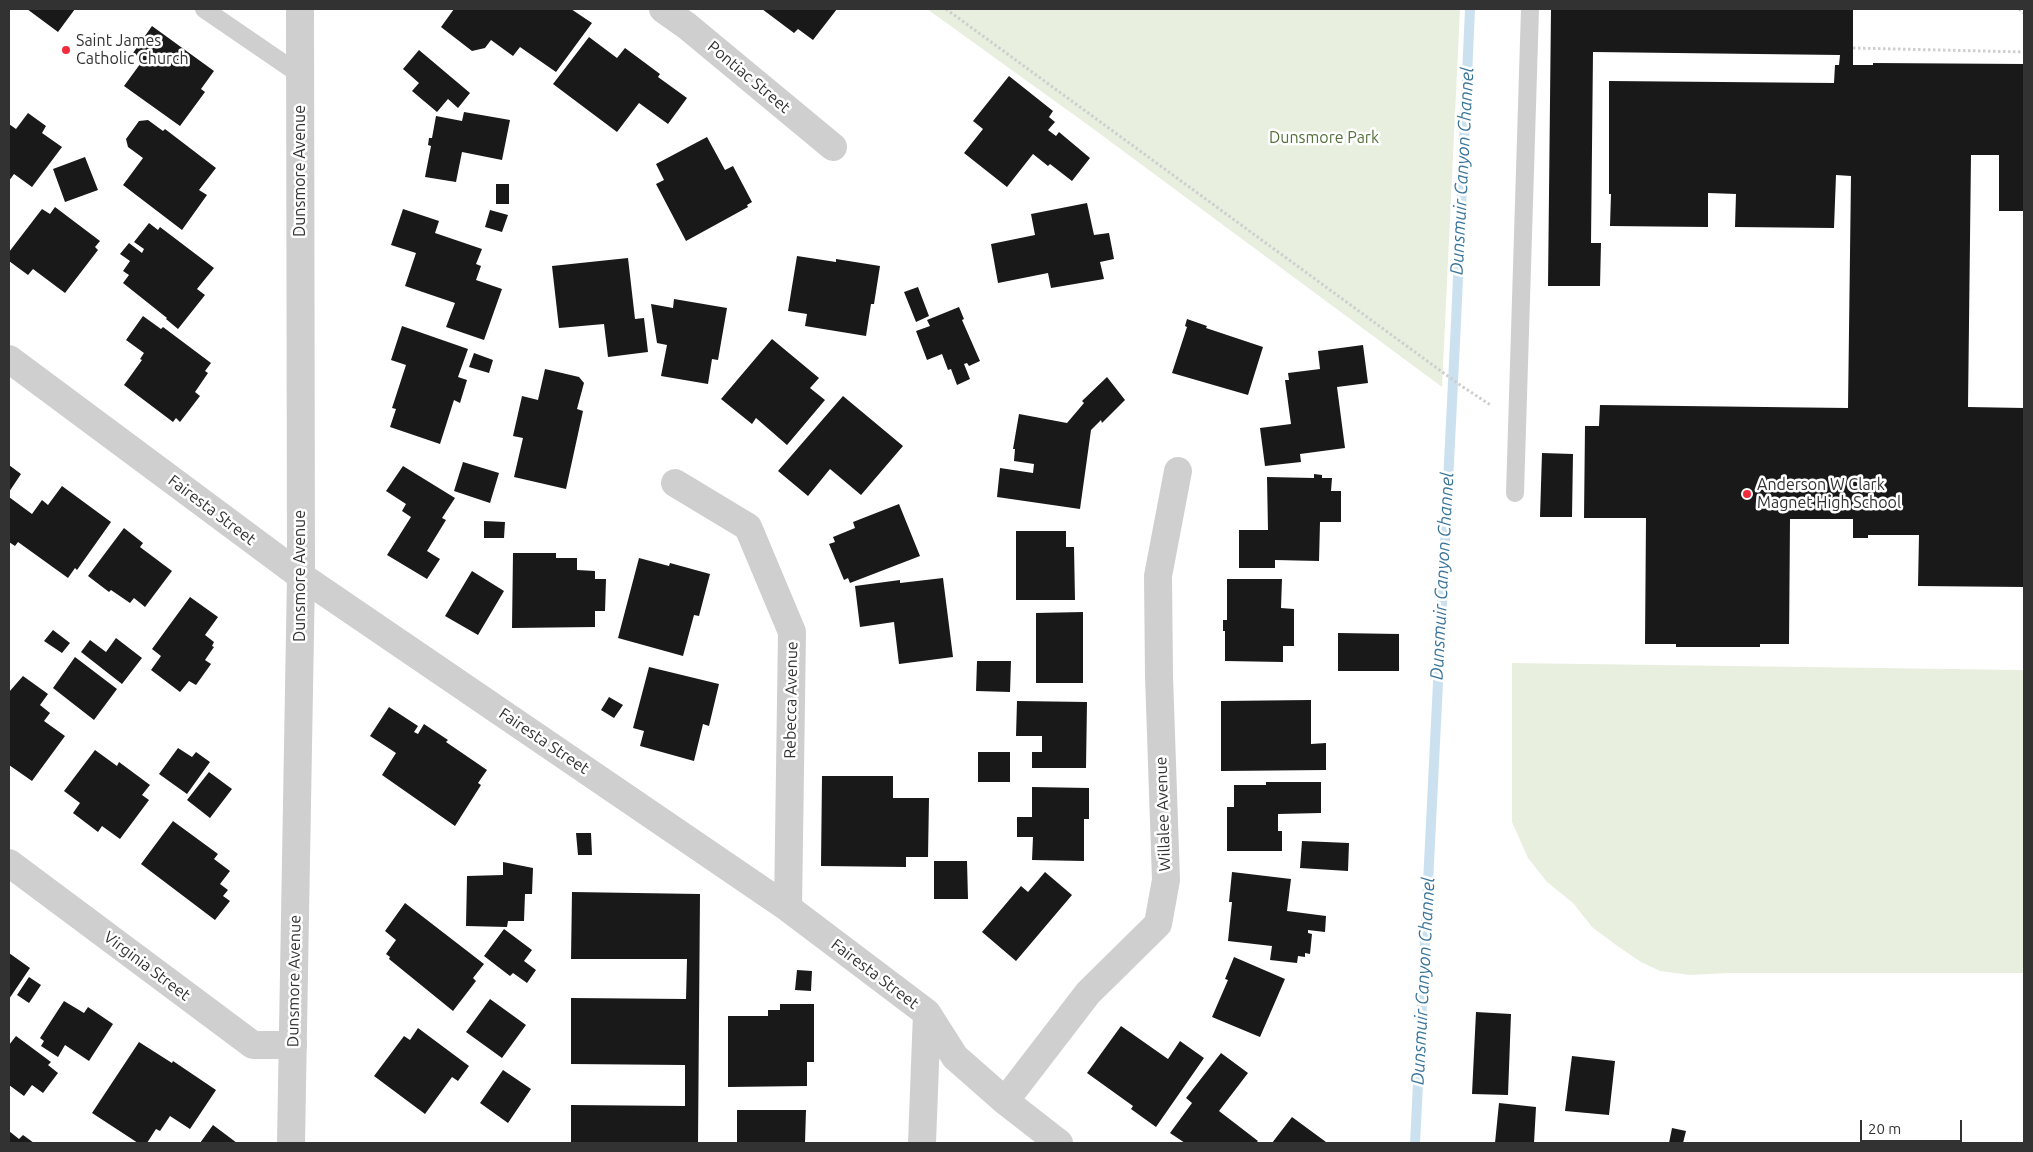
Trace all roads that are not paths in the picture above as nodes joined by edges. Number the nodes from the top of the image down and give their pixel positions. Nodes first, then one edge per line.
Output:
1 (204, 9) edge
2 (300, 9) edge
3 (663, 9) edge
4 (1530, 9) edge
5 (299, 74) junction
6 (833, 147) dead end
7 (9, 359) edge
8 (1178, 471) dead end
9 (675, 483) dead end
10 (1515, 493) dead end
11 (301, 576) junction
12 (9, 863) edge
13 (788, 908) junction
14 (927, 1013) junction
15 (293, 1045) junction
16 (1005, 1101) junction
17 (291, 1143) edge
18 (922, 1143) edge
19 (1059, 1143) edge

1 - 5 lane
2 - 5 street, Dunsmore Avenue
3 - 6 street, Pontiac Street
4 - 10 lane
5 - 11 street, Dunsmore Avenue
7 - 11 street, Fairesta Street
8 - 16 street, Willalee Avenue
9 - 13 street, Rebecca Avenue
11 - 13 street, Fairesta Street
11 - 15 street, Dunsmore Avenue
12 - 15 street, Virginia Street
13 - 14 street, Fairesta Street
14 - 16 street, Fairesta Street
14 - 18 street
15 - 17 street, Dunsmore Avenue
16 - 19 street, Fairesta Street

